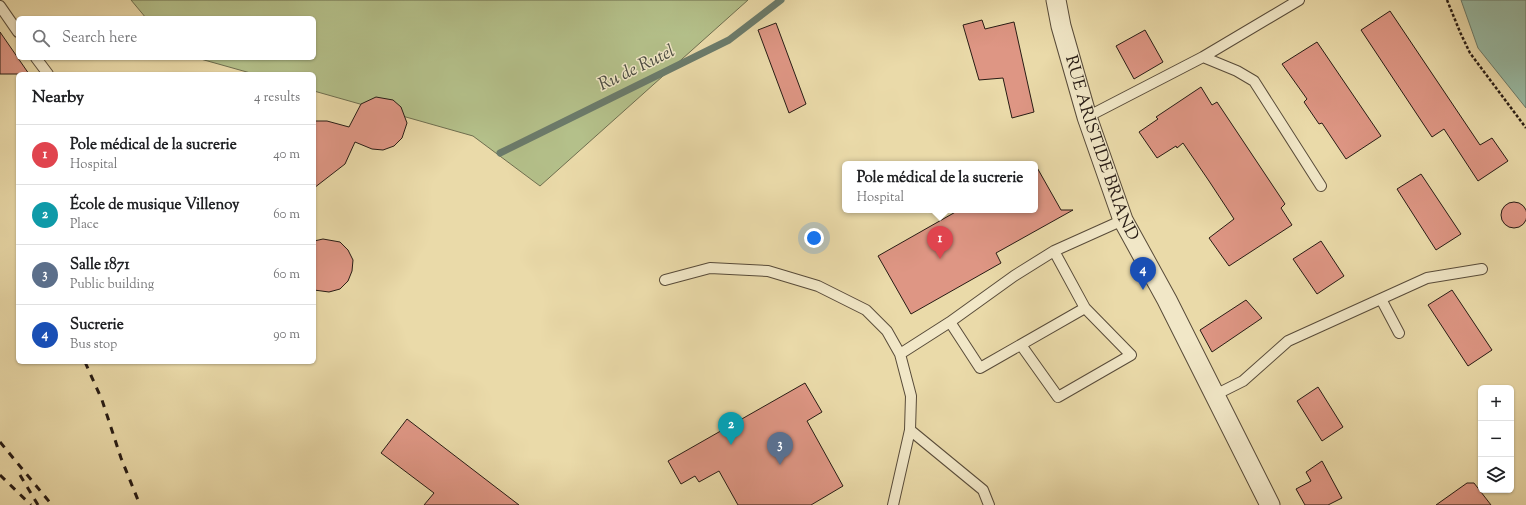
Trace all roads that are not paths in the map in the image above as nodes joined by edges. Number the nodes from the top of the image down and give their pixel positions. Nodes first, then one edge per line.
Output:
1 (1056, 0) edge
2 (1299, 0) edge
3 (0, 6) edge
4 (16, 29) edge
5 (1203, 57) junction
6 (38, 60) edge
7 (46, 72) edge
8 (1087, 117) junction
9 (1321, 186) dead end
10 (1123, 220) junction
11 (1054, 252) junction
12 (1482, 269) dead end
13 (665, 280) dead end
14 (1382, 299) junction
15 (1085, 308) junction
16 (950, 322) junction
17 (1400, 333) dead end
18 (1022, 345) junction
19 (900, 354) junction
20 (1215, 395) junction
21 (910, 430) junction
22 (893, 505) edge
23 (989, 505) edge
24 (1270, 505) edge

1 - 8 street, RUE ARISTIDE BRIAND
2 - 5 lane
3 - 4 lane
5 - 8 lane
5 - 9 lane
6 - 7 lane
8 - 10 street, RUE ARISTIDE BRIAND
10 - 11 lane
10 - 20 street, RUE ARISTIDE BRIAND
11 - 15 lane
11 - 16 lane
12 - 14 lane
13 - 19 lane
14 - 17 lane
14 - 20 lane
15 - 18 lane
15 - 18 lane
16 - 18 lane
16 - 19 lane
19 - 21 lane
20 - 24 street, RUE ARISTIDE BRIAND
21 - 22 lane
21 - 23 lane

